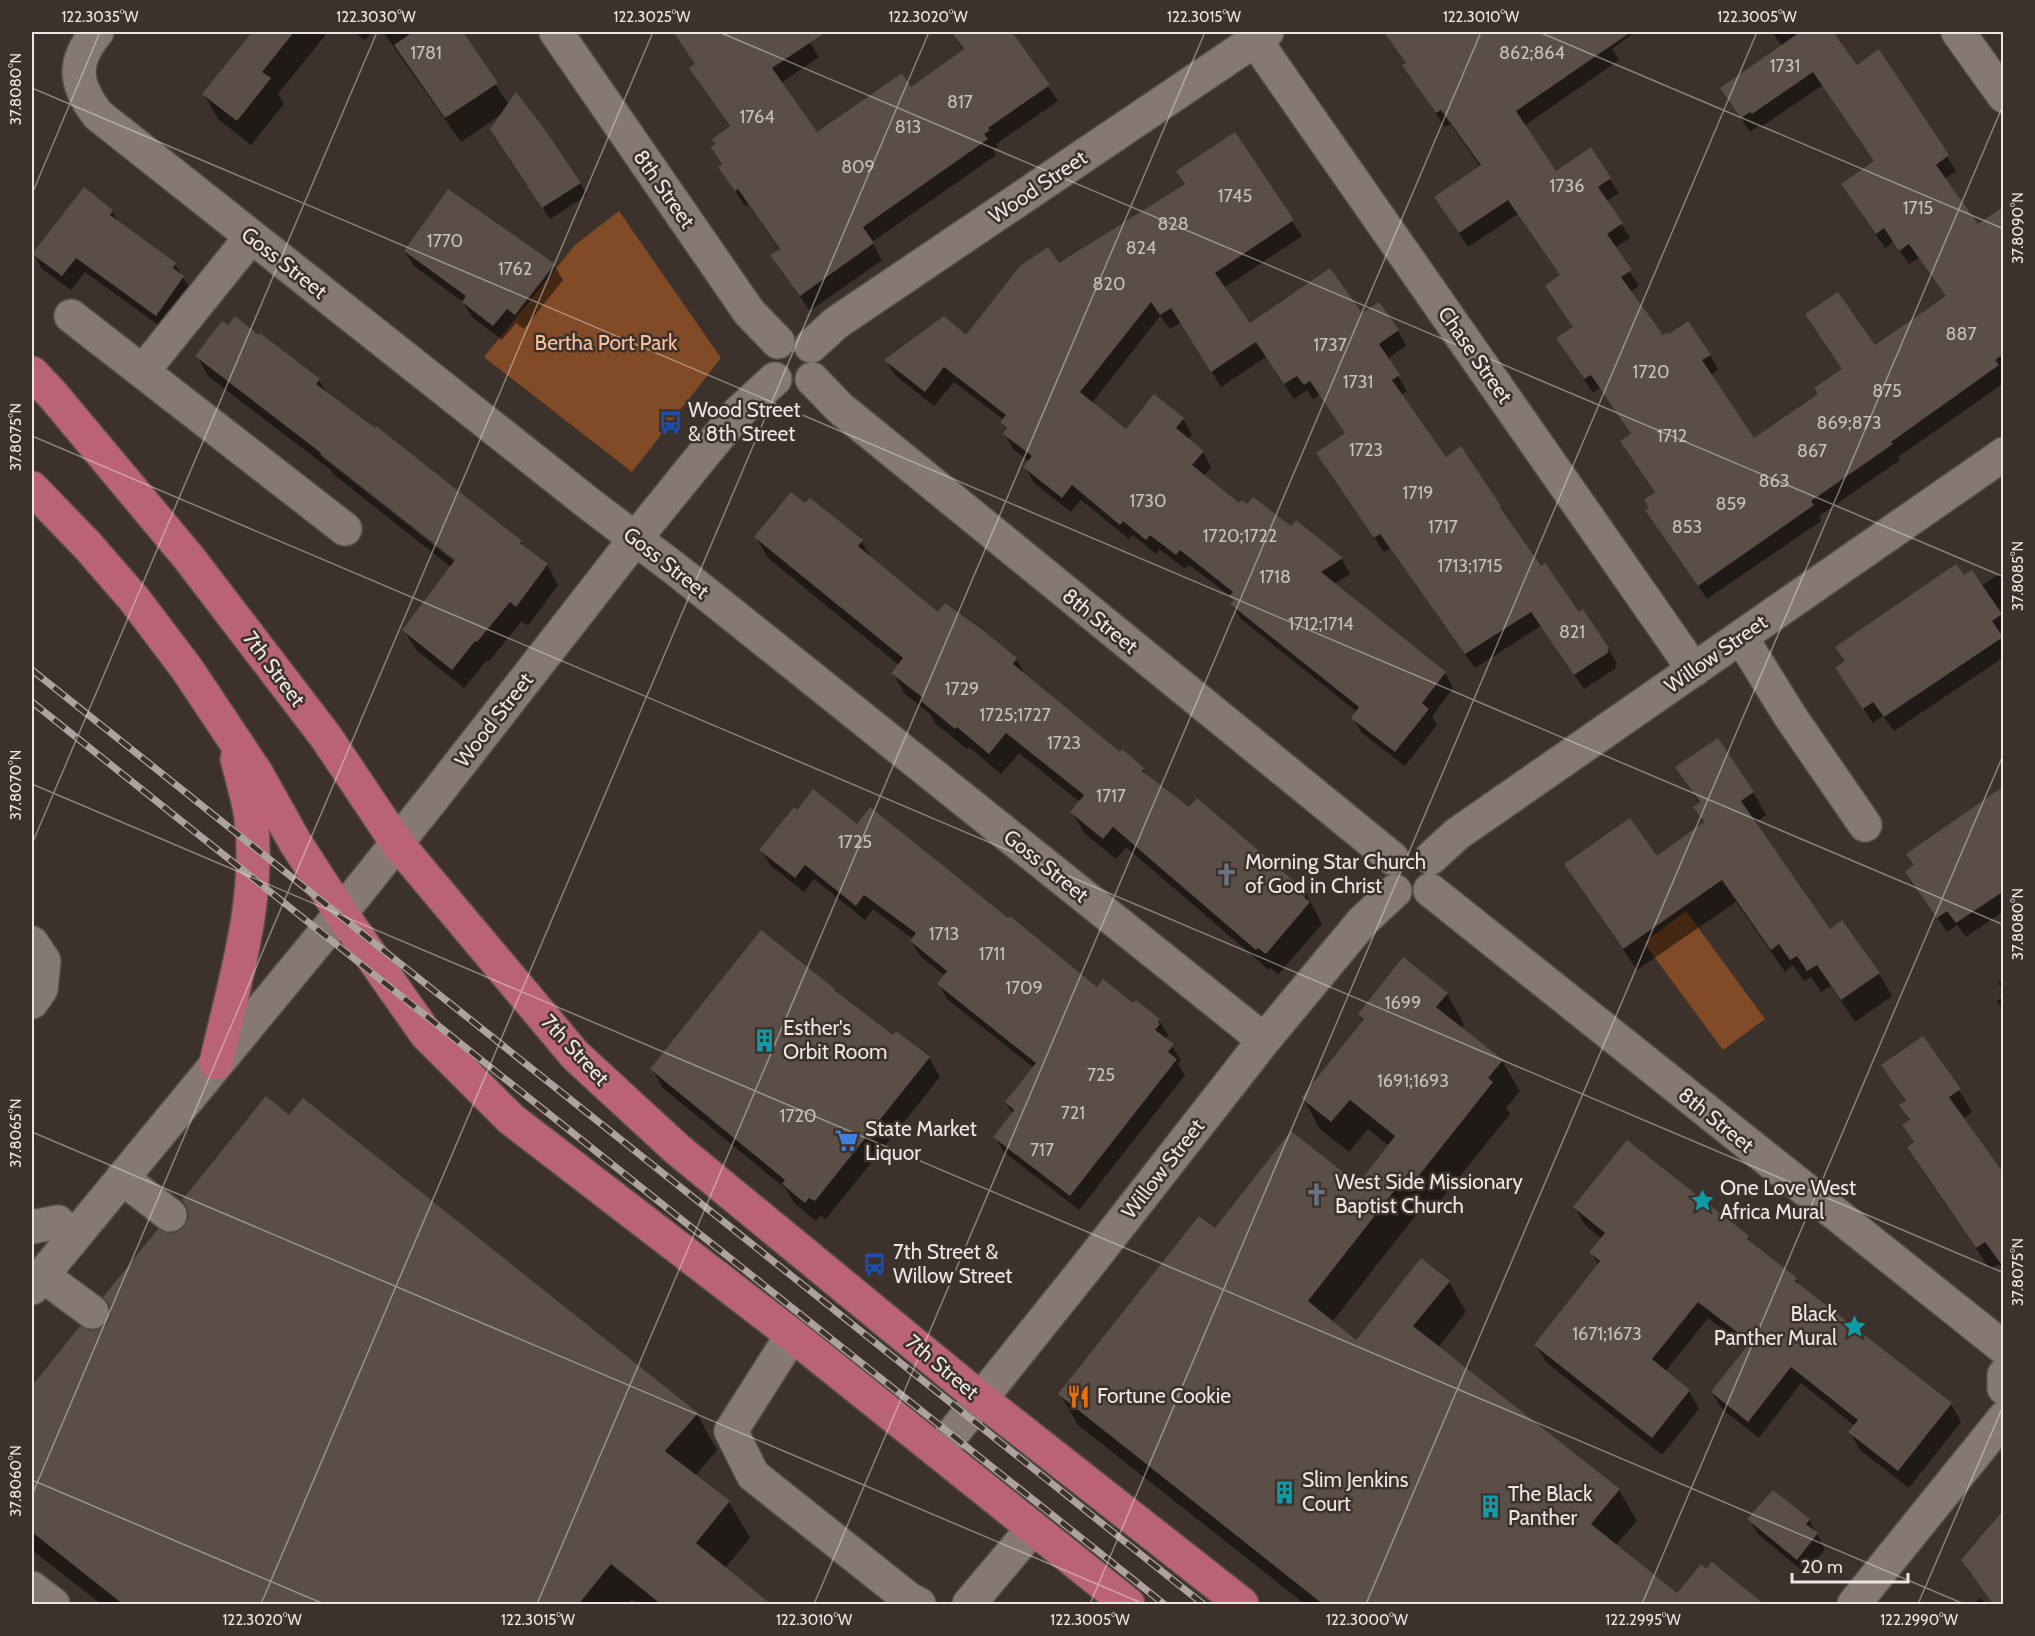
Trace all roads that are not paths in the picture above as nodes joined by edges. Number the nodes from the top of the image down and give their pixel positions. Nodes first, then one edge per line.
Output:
1 (97, 32) edge
2 (556, 32) edge
3 (1958, 32) edge
4 (1261, 36) edge
5 (2004, 96) edge
6 (251, 237) junction
7 (71, 316) dead end
8 (778, 342) junction
9 (812, 346) junction
10 (143, 371) junction
11 (32, 373) edge
12 (775, 379) junction
13 (812, 379) junction
14 (2004, 454) edge
15 (32, 489) edge
16 (345, 528) dead end
17 (635, 539) junction
18 (1741, 637) junction
19 (1694, 670) junction
20 (232, 737) junction
21 (1865, 825) dead end
22 (397, 843) junction
23 (1392, 858) junction
24 (1430, 874) junction
25 (1395, 891) junction
26 (341, 913) junction
27 (32, 943) edge
28 (32, 1002) edge
29 (1264, 1040) junction
30 (216, 1063) junction
31 (122, 1178) junction
32 (96, 1210) junction
33 (170, 1215) dead end
34 (45, 1224) edge
35 (35, 1272) edge
36 (92, 1312) dead end
37 (792, 1335) junction
38 (2004, 1348) edge
39 (2004, 1375) edge
40 (2004, 1388) edge
41 (981, 1399) junction
42 (2004, 1418) edge
43 (938, 1452) junction
44 (1033, 1528) junction
45 (32, 1588) edge
46 (53, 1605) edge
47 (919, 1605) edge
48 (969, 1605) edge
49 (1128, 1605) edge
50 (1242, 1605) edge
51 (1854, 1605) edge

1 - 6 street, Goss Street
2 - 8 street, 8th Street
3 - 5 street
4 - 9 street, Wood Street
4 - 19 street, Chase Street
6 - 10 street
6 - 17 street, Goss Street
7 - 10 street
8 - 9 street
8 - 12 street
9 - 13 street
10 - 16 street
11 - 22 main road, 7th Street
12 - 13 street
12 - 17 street, Wood Street
13 - 23 street, 8th Street
14 - 18 street, Willow Street
15 - 20 main road
17 - 22 street, Wood Street
17 - 29 street, Goss Street
18 - 19 street, Willow Street
18 - 21 street
19 - 24 street, Willow Street
20 - 26 main road
20 - 30 main road
22 - 26 street, Wood Street
22 - 41 main road, 7th Street
23 - 24 street
23 - 25 street
24 - 25 street
24 - 38 street, 8th Street
25 - 29 street, Willow Street
26 - 30 street, Wood Street
26 - 37 main road
27 - 28 street
29 - 41 street, Willow Street
30 - 31 street, Wood Street
31 - 32 street, Wood Street
31 - 33 street
32 - 34 street
32 - 35 street, Wood Street
34 - 35 street
35 - 36 street
37 - 43 main road
37 - 47 street
39 - 40 street
41 - 43 street, Willow Street
41 - 50 main road, 7th Street
42 - 51 street
43 - 44 main road
44 - 48 street
44 - 49 main road
45 - 46 street

